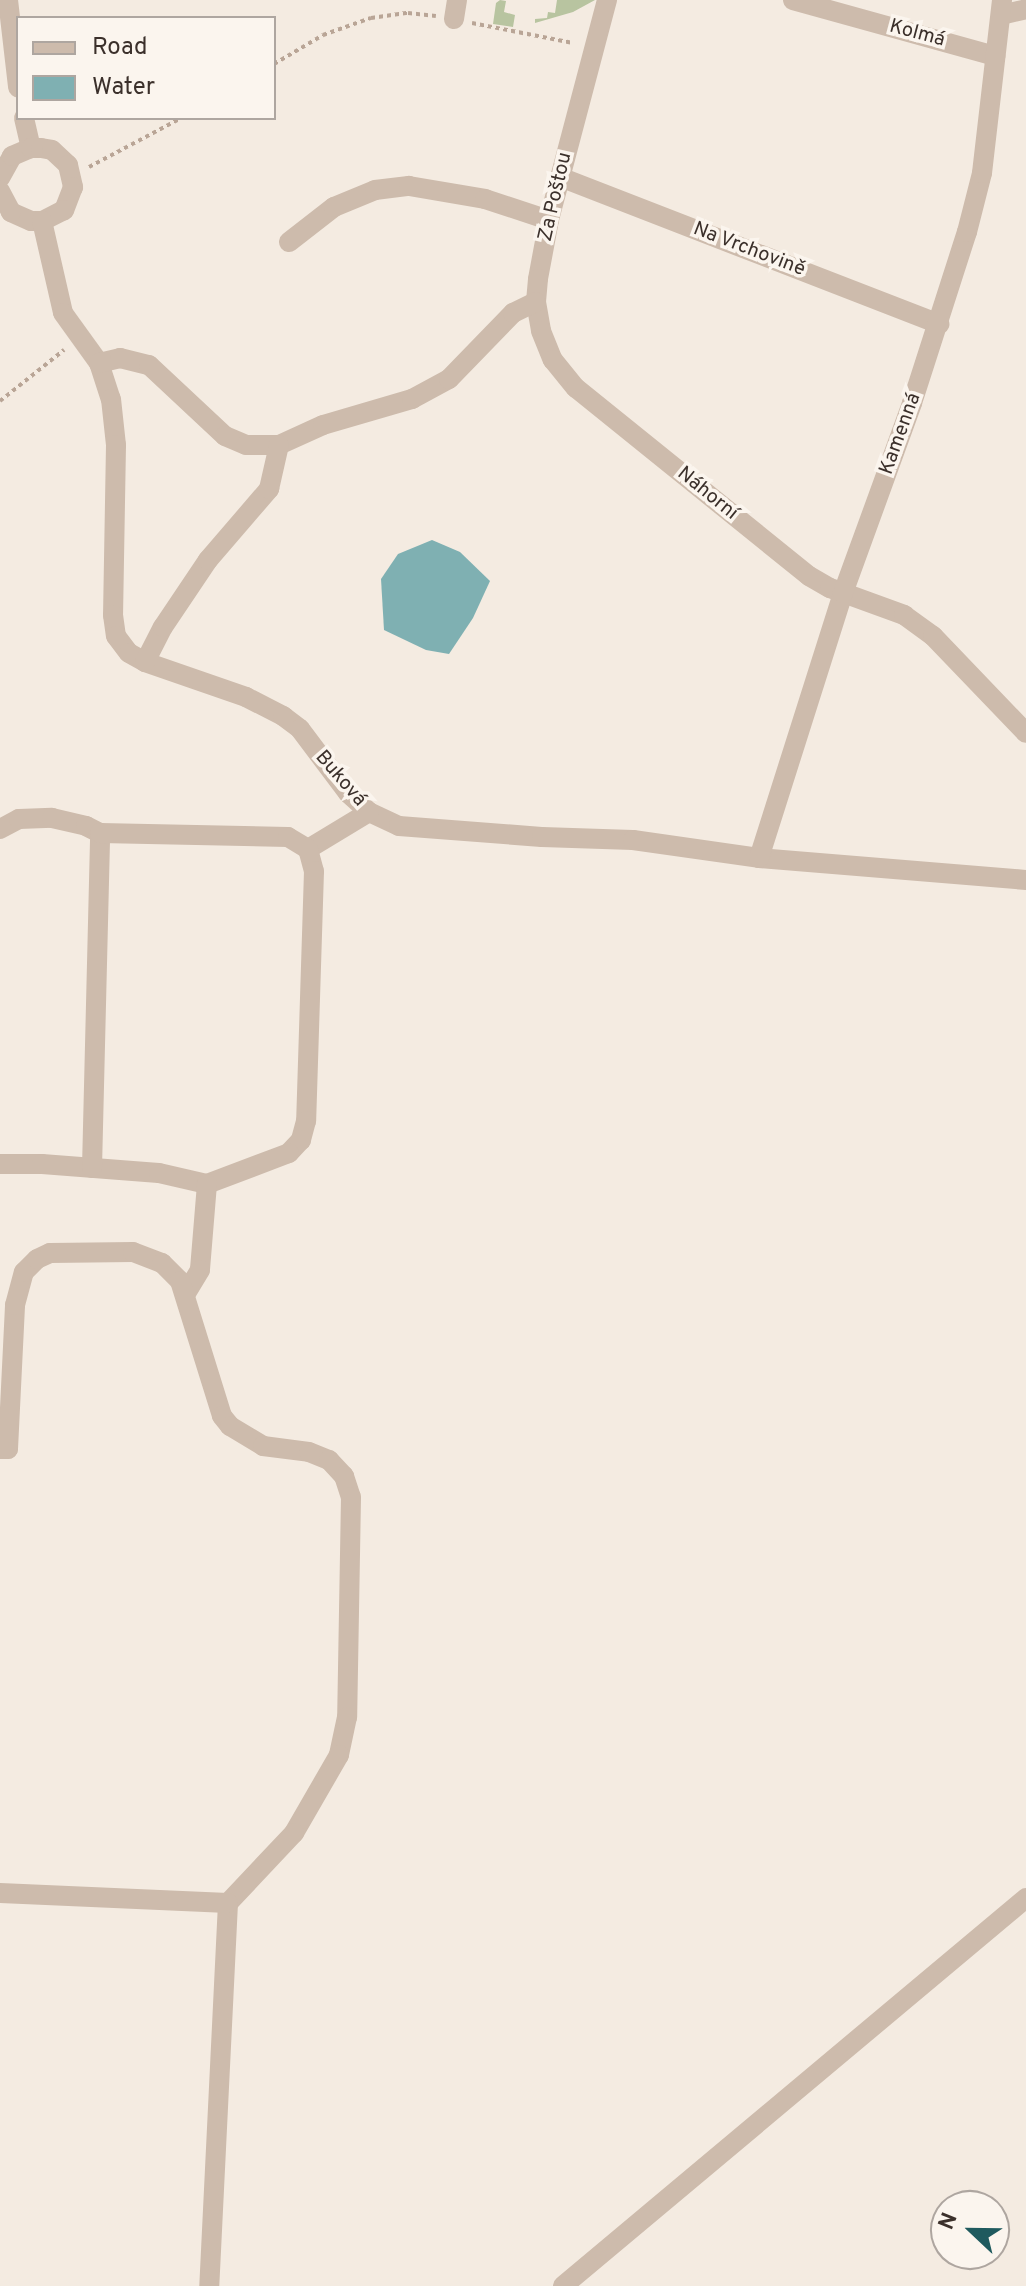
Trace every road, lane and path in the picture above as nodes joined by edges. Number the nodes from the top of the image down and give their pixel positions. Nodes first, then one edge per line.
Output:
1 (8, 0) edge
2 (607, 0) edge
3 (793, 0) edge
4 (1002, 8) edge
5 (1026, 9) edge
6 (455, 10) edge
7 (593, 47) junction
8 (995, 56) junction
9 (276, 63) edge
10 (16, 70) edge
11 (24, 120) edge
12 (177, 120) edge
13 (31, 148) junction
14 (72, 175) junction
15 (560, 177) junction
16 (0, 178) edge
17 (0, 191) edge
18 (549, 220) junction
19 (42, 221) junction
20 (289, 242) dead end
21 (536, 302) junction
22 (939, 324) junction
23 (81, 338) junction
24 (99, 363) junction
25 (576, 388) joint
26 (0, 401) edge
27 (279, 445) junction
28 (843, 593) junction
29 (145, 662) junction
30 (1026, 733) edge
31 (369, 812) junction
32 (0, 829) edge
33 (100, 833) junction
34 (308, 849) junction
35 (759, 858) junction
36 (1026, 880) edge
37 (0, 1164) edge
38 (92, 1168) junction
39 (207, 1184) junction
40 (186, 1293) junction
41 (0, 1449) edge
42 (0, 1893) edge
43 (228, 1903) junction
44 (1020, 1903) edge
45 (209, 2286) edge
46 (563, 2286) edge

1 - 10 street
2 - 7 street, Za Poštou
3 - 8 street, Kolmá
4 - 5 street
4 - 8 street, Kamenná
6 - 7 path
6 - 9 path
7 - 15 street, Za Poštou
8 - 22 street, Kamenná
11 - 13 street
12 - 14 path
13 - 14 street
13 - 16 street
14 - 19 street
15 - 18 street, Za Poštou
15 - 22 street, Na Vrchovině
17 - 19 street
18 - 20 street
18 - 21 street, Za Poštou
19 - 23 street, Buková
21 - 25 street, Za Poštou
21 - 27 street
22 - 28 street, Kamenná
23 - 24 street, Buková
23 - 26 path
24 - 27 street
24 - 29 street, Buková
25 - 28 street, Náhorní
27 - 29 street
28 - 30 street, Náhorní
28 - 35 street, Kamenná
29 - 31 street, Buková
31 - 34 street
31 - 35 street, Buková
32 - 33 street
33 - 34 street
33 - 38 street
34 - 39 street
35 - 36 street, Buková
37 - 38 street
38 - 39 street
39 - 40 street
40 - 41 street
40 - 43 street
42 - 43 street
43 - 45 street
44 - 46 street

